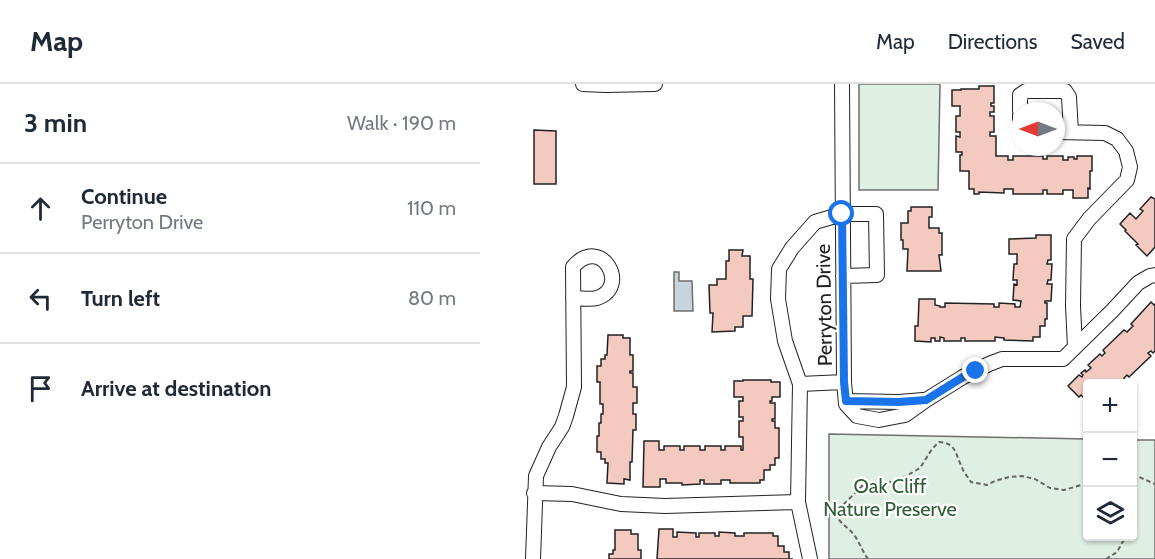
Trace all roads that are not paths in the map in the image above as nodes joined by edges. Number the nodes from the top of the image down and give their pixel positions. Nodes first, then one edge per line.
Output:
1 (583, 84) edge
2 (655, 84) edge
3 (842, 84) edge
4 (1020, 102) edge
5 (1065, 132) edge
6 (1071, 132) junction
7 (842, 214) junction
8 (1155, 275) edge
9 (843, 276) junction
10 (573, 298) dead end
11 (1075, 347) junction
12 (844, 382) junction
13 (800, 384) junction
14 (534, 493) junction
15 (798, 502) junction
16 (532, 559) edge
17 (810, 559) edge

1 - 2 street
3 - 7 street, Perryton Drive
4 - 6 street
5 - 6 street
6 - 11 street
7 - 9 street, Perryton Drive
7 - 9 street
7 - 13 street
8 - 11 street
9 - 12 street, Perryton Drive
10 - 14 street
11 - 12 street, Perryton Drive
12 - 13 street
13 - 15 street
14 - 15 street
14 - 16 street
15 - 17 street

